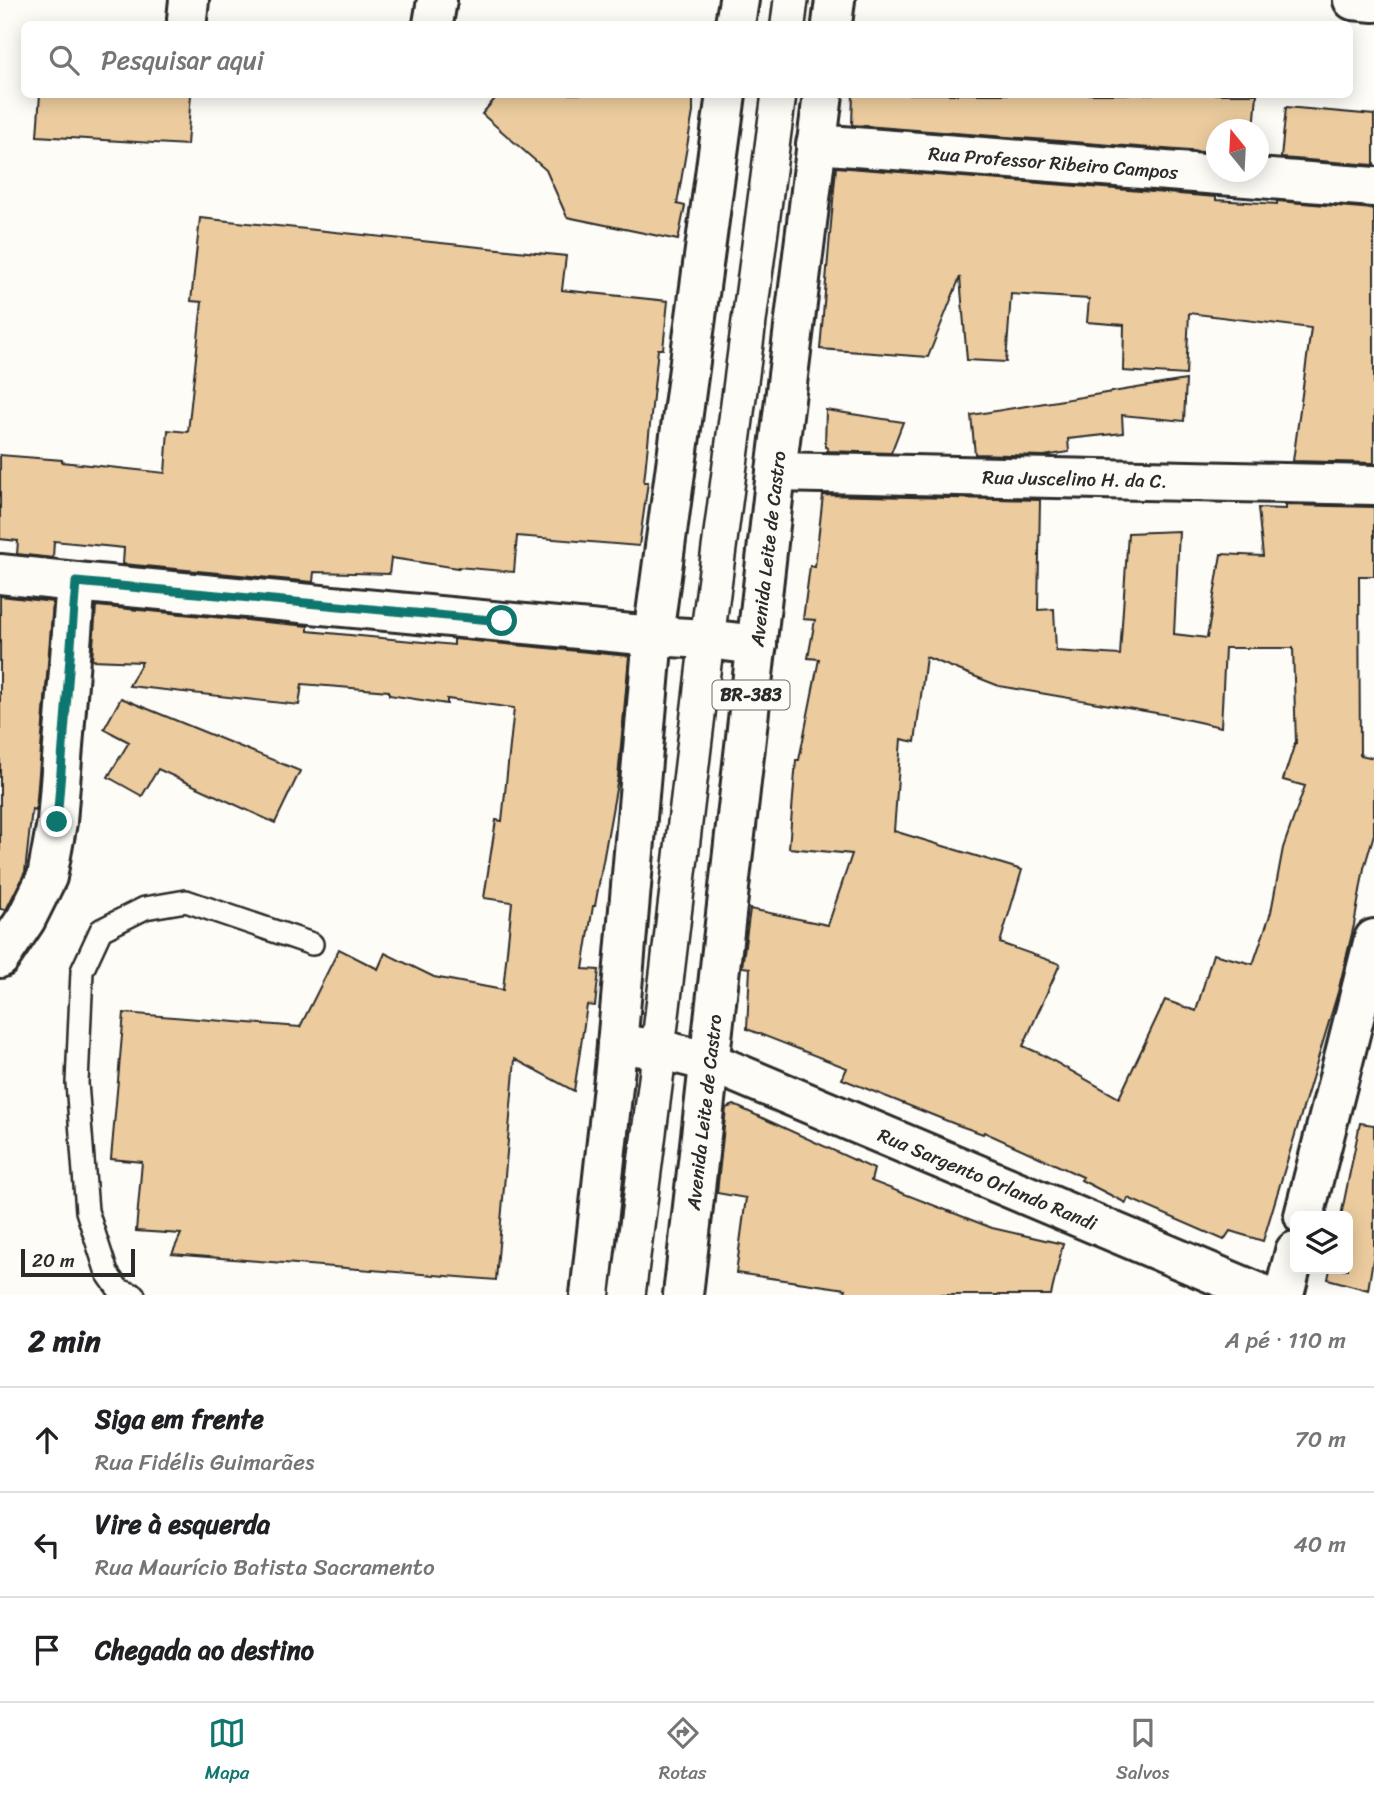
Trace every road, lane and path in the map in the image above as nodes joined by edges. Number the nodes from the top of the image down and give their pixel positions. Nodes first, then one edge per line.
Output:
1 (437, 0) edge
2 (739, 0) edge
3 (791, 0) edge
4 (835, 0) edge
5 (1353, 0) edge
6 (1374, 2) edge
7 (434, 21) edge
8 (736, 21) edge
9 (788, 21) edge
10 (832, 21) edge
11 (725, 98) edge
12 (778, 98) edge
13 (822, 98) edge
14 (816, 144) junction
15 (1374, 187) edge
16 (776, 472) junction
17 (1374, 485) edge
18 (0, 574) edge
19 (76, 582) junction
20 (653, 636) junction
21 (708, 639) junction
22 (757, 645) junction
23 (1374, 939) edge
24 (312, 944) dead end
25 (0, 958) edge
26 (616, 1056) junction
27 (658, 1060) junction
28 (708, 1073) junction
29 (1305, 1211) edge
30 (1290, 1271) edge
31 (134, 1295) edge
32 (590, 1295) edge
33 (628, 1295) edge
34 (683, 1295) edge
35 (1217, 1295) edge
36 (1264, 1295) edge
37 (1284, 1295) edge

1 - 7 main road
2 - 8 main road
3 - 9 street
4 - 10 main road
5 - 6 main road
11 - 20 main road
12 - 21 street
13 - 14 main road, Avenida Leite de Castro / BR-383
14 - 15 main road, Rua Professor Ribeiro Campos
14 - 16 main road, Avenida Leite de Castro / BR-383
16 - 17 main road, Rua Juscelino H. da C.
16 - 22 main road, Avenida Leite de Castro / BR-383
18 - 19 main road
19 - 20 main road
19 - 25 main road
20 - 21 main road
20 - 26 main road
21 - 22 main road
21 - 27 street
22 - 28 main road, Avenida Leite de Castro / BR-383
23 - 29 main road
24 - 31 lane
26 - 27 main road
26 - 32 main road
27 - 28 main road
27 - 33 street
28 - 34 main road, Avenida Leite de Castro / BR-383
28 - 35 main road, Rua Sargento Orlando Randi
28 - 36 main road, Rua Sargento Orlando Randi
30 - 37 main road

